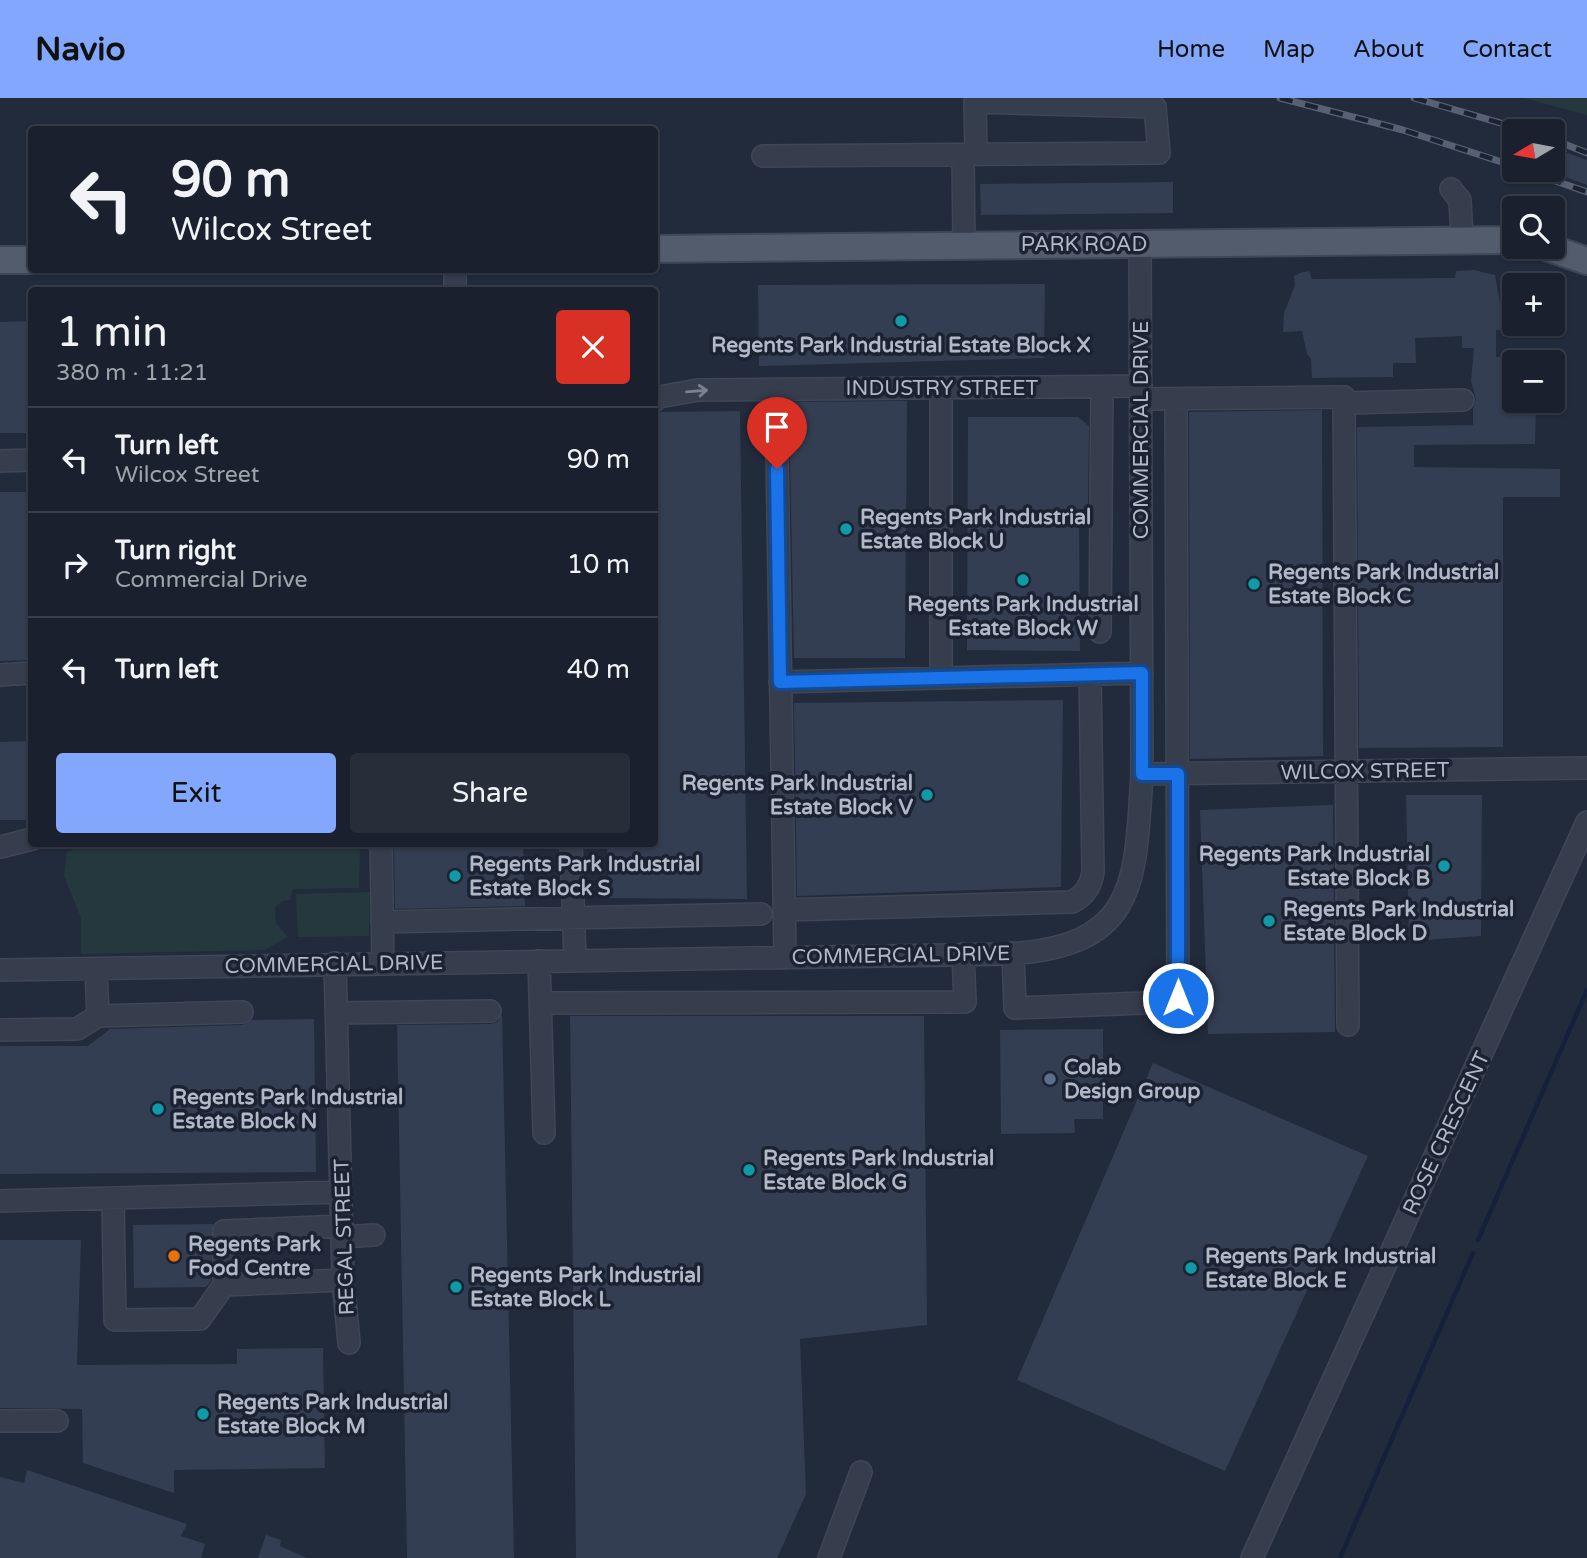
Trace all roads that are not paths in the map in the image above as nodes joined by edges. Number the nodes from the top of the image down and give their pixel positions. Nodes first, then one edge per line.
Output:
1 (970, 155) junction
2 (763, 156) dead end
3 (1451, 189) dead end
4 (1462, 239) junction
5 (1502, 240) edge
6 (1140, 243) junction
7 (964, 245) junction
8 (658, 248) edge
9 (1565, 253) edge
10 (0, 260) edge
11 (28, 260) edge
12 (1587, 261) edge
13 (1102, 387) junction
14 (941, 388) junction
15 (776, 390) junction
16 (1141, 393) junction
17 (658, 398) edge
18 (1176, 399) junction
19 (1463, 400) dead end
20 (1344, 403) junction
21 (28, 460) edge
22 (0, 461) edge
23 (1100, 632) dead end
24 (28, 673) edge
25 (1142, 673) junction
26 (0, 675) edge
27 (1090, 675) junction
28 (941, 678) junction
29 (780, 682) junction
30 (1587, 768) edge
31 (1348, 771) junction
32 (1142, 774) junction
33 (1178, 774) junction
34 (1587, 822) edge
35 (28, 840) edge
36 (0, 847) edge
37 (381, 847) edge
38 (571, 847) edge
39 (784, 910) junction
40 (761, 914) dead end
41 (574, 919) junction
42 (382, 922) junction
43 (1013, 953) junction
44 (963, 954) junction
45 (785, 958) junction
46 (575, 960) junction
47 (539, 961) junction
48 (383, 962) junction
49 (335, 963) junction
50 (96, 969) junction
51 (0, 970) edge
52 (1178, 998) dead end
53 (541, 1003) junction
54 (1144, 1003) dead end
55 (490, 1011) dead end
56 (242, 1012) dead end
57 (337, 1013) junction
58 (98, 1016) junction
59 (1348, 1025) dead end
60 (0, 1030) edge
61 (544, 1133) dead end
62 (341, 1192) junction
63 (113, 1198) junction
64 (0, 1201) edge
65 (342, 1231) junction
66 (374, 1236) dead end
67 (343, 1280) junction
68 (224, 1285) junction
69 (349, 1343) dead end
70 (0, 1421) edge
71 (57, 1421) dead end
72 (861, 1472) dead end
73 (828, 1558) edge
74 (1252, 1558) edge

1 - 1 street
1 - 2 street
1 - 7 street
3 - 4 street
4 - 5 main road, PARK ROAD
4 - 6 main road, PARK ROAD
6 - 7 main road, PARK ROAD
6 - 16 street, COMMERCIAL DRIVE
7 - 8 main road, PARK ROAD
9 - 12 main road
10 - 11 main road
13 - 14 street, INDUSTRY STREET
13 - 16 street, INDUSTRY STREET
13 - 23 street
14 - 15 street, INDUSTRY STREET
14 - 28 street
17 -> 15 street, INDUSTRY STREET
15 - 29 street
16 - 18 street, INDUSTRY STREET
16 - 25 street, COMMERCIAL DRIVE
18 - 20 street, INDUSTRY STREET
18 - 33 street
19 - 20 street
20 - 31 street
21 - 22 street
24 - 26 street
25 - 27 street
25 - 32 street, COMMERCIAL DRIVE
27 - 28 street
27 - 39 street
28 - 29 street
29 - 39 street
30 - 31 street, WILCOX STREET
31 - 33 street, WILCOX STREET
31 - 59 street
32 - 33 street, WILCOX STREET
32 - 43 street, COMMERCIAL DRIVE
33 - 52 street
34 - 74 street, ROSE CRESCENT
35 - 36 street
37 - 42 street
38 - 41 street
39 - 45 street
40 - 41 street
41 - 42 street
41 - 46 street
42 - 48 street
43 - 44 street, COMMERCIAL DRIVE
43 - 54 street
44 - 45 street, COMMERCIAL DRIVE
44 - 53 street
45 - 46 street, COMMERCIAL DRIVE
46 - 47 street, COMMERCIAL DRIVE
47 - 48 street, COMMERCIAL DRIVE
47 - 53 street
48 - 49 street, COMMERCIAL DRIVE
49 - 50 street, COMMERCIAL DRIVE
49 - 57 street, REGAL STREET
50 - 51 street, COMMERCIAL DRIVE
50 - 58 street
53 - 61 street
55 - 57 street
56 - 58 street
57 - 62 street, REGAL STREET
58 - 60 street
62 - 63 street
62 - 65 street, REGAL STREET
63 - 64 street
63 - 68 street
65 - 66 street
65 - 67 street, REGAL STREET
65 - 68 street
67 - 68 street
67 - 69 street, REGAL STREET
70 - 71 street
72 - 73 street

